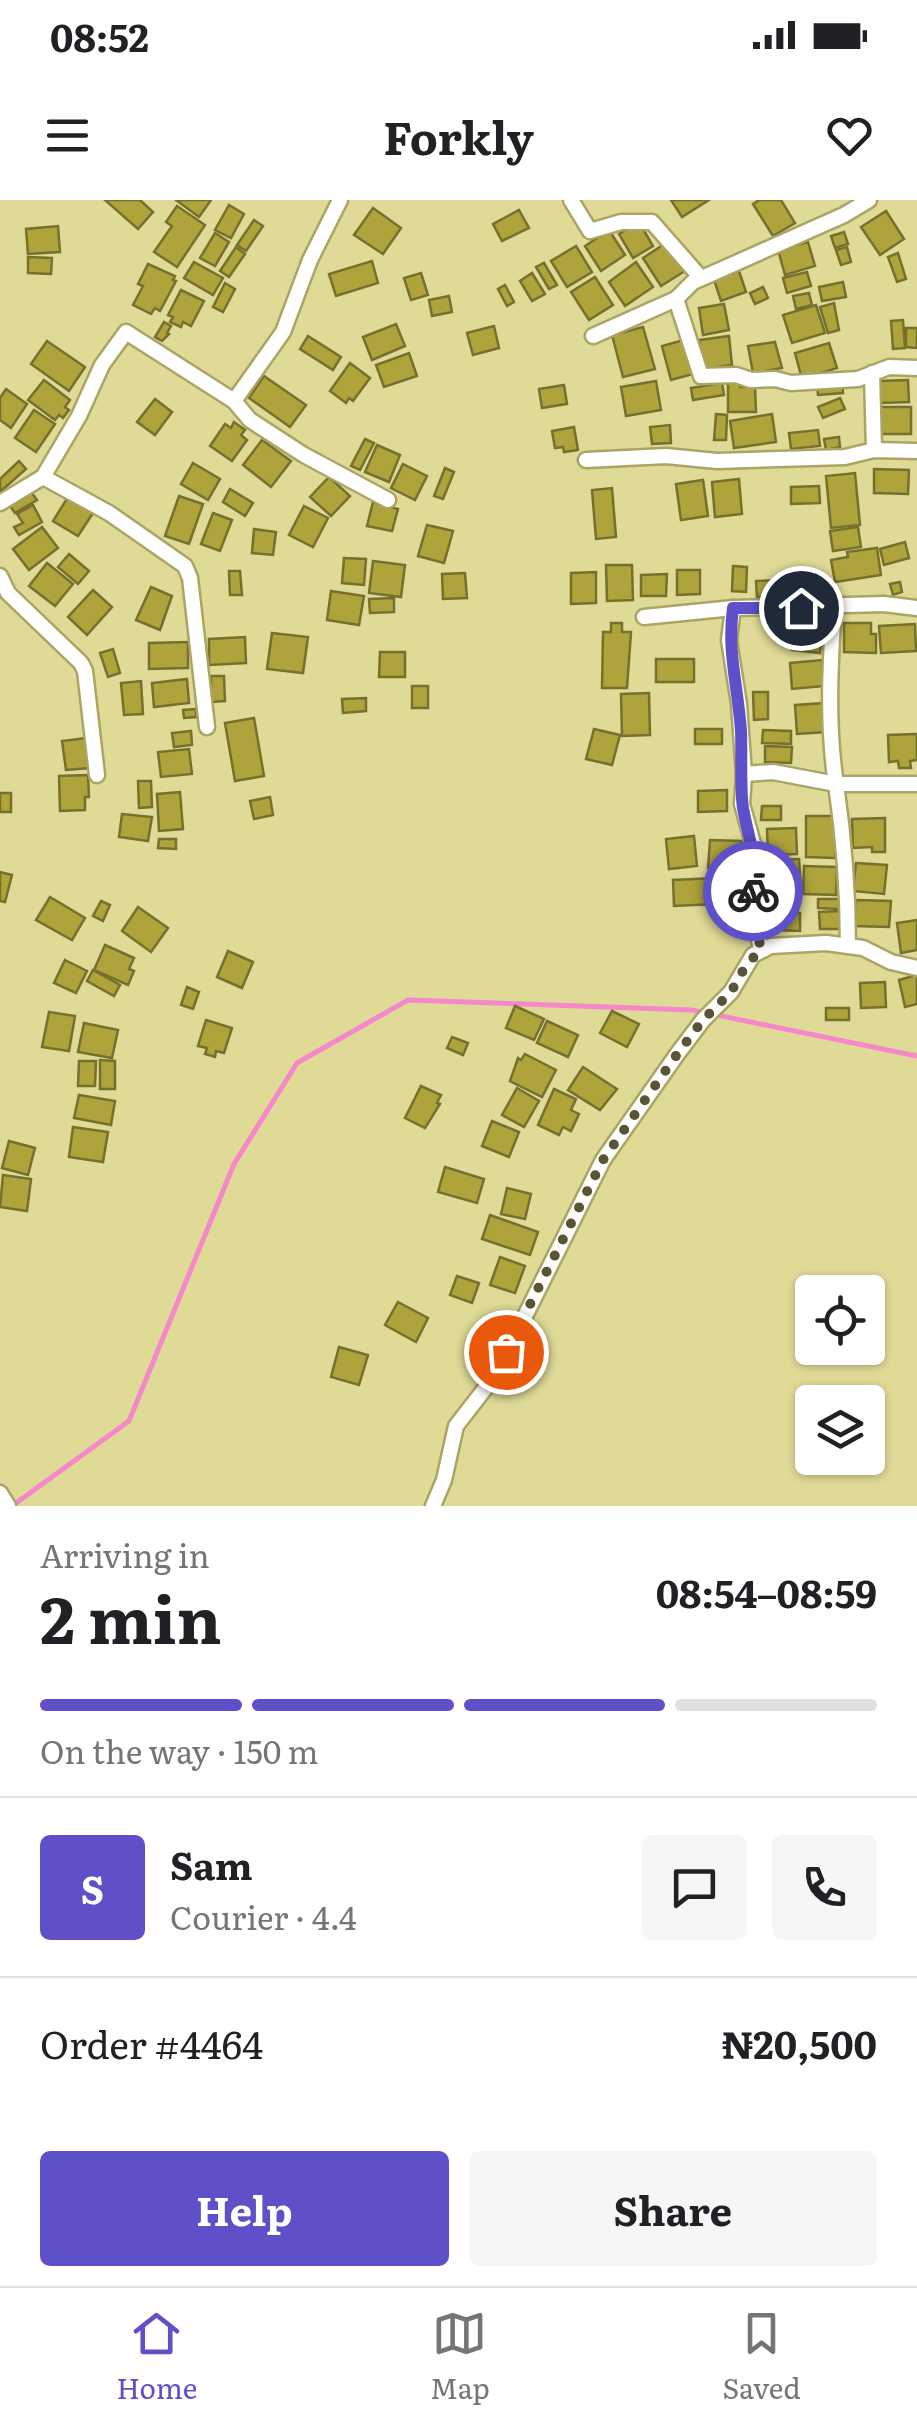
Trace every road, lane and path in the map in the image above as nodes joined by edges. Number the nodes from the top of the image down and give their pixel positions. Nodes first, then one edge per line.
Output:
1 (340, 200) edge
2 (571, 200) edge
3 (869, 200) edge
4 (701, 278) junction
5 (676, 299) junction
6 (593, 336) dead end
7 (917, 368) edge
8 (872, 374) junction
9 (234, 401) junction
10 (874, 450) junction
11 (917, 450) edge
12 (586, 460) dead end
13 (43, 477) junction
14 (388, 500) dead end
15 (0, 502) edge
16 (0, 576) edge
17 (834, 607) junction
18 (733, 608) junction
19 (917, 608) edge
20 (644, 618) dead end
21 (207, 727) dead end
22 (744, 774) junction
23 (96, 775) dead end
24 (836, 784) junction
25 (917, 784) edge
26 (848, 946) junction
27 (761, 949) junction
28 (917, 968) edge
29 (0, 1493) edge
30 (8, 1506) edge
31 (433, 1506) edge

1 - 9 street
2 - 4 street
3 - 4 street
4 - 5 street
5 - 6 street
5 - 8 street
7 - 8 street
8 - 10 street
9 - 13 street
9 - 14 street
10 - 11 street
10 - 12 street
13 - 15 street
13 - 21 street
16 - 23 street
17 - 18 street
17 - 19 street
17 - 24 street
18 - 20 street
18 - 22 street
22 - 24 street
22 - 27 street
24 - 25 street
24 - 26 street
26 - 27 street
26 - 28 street
27 - 31 street
29 - 30 street

